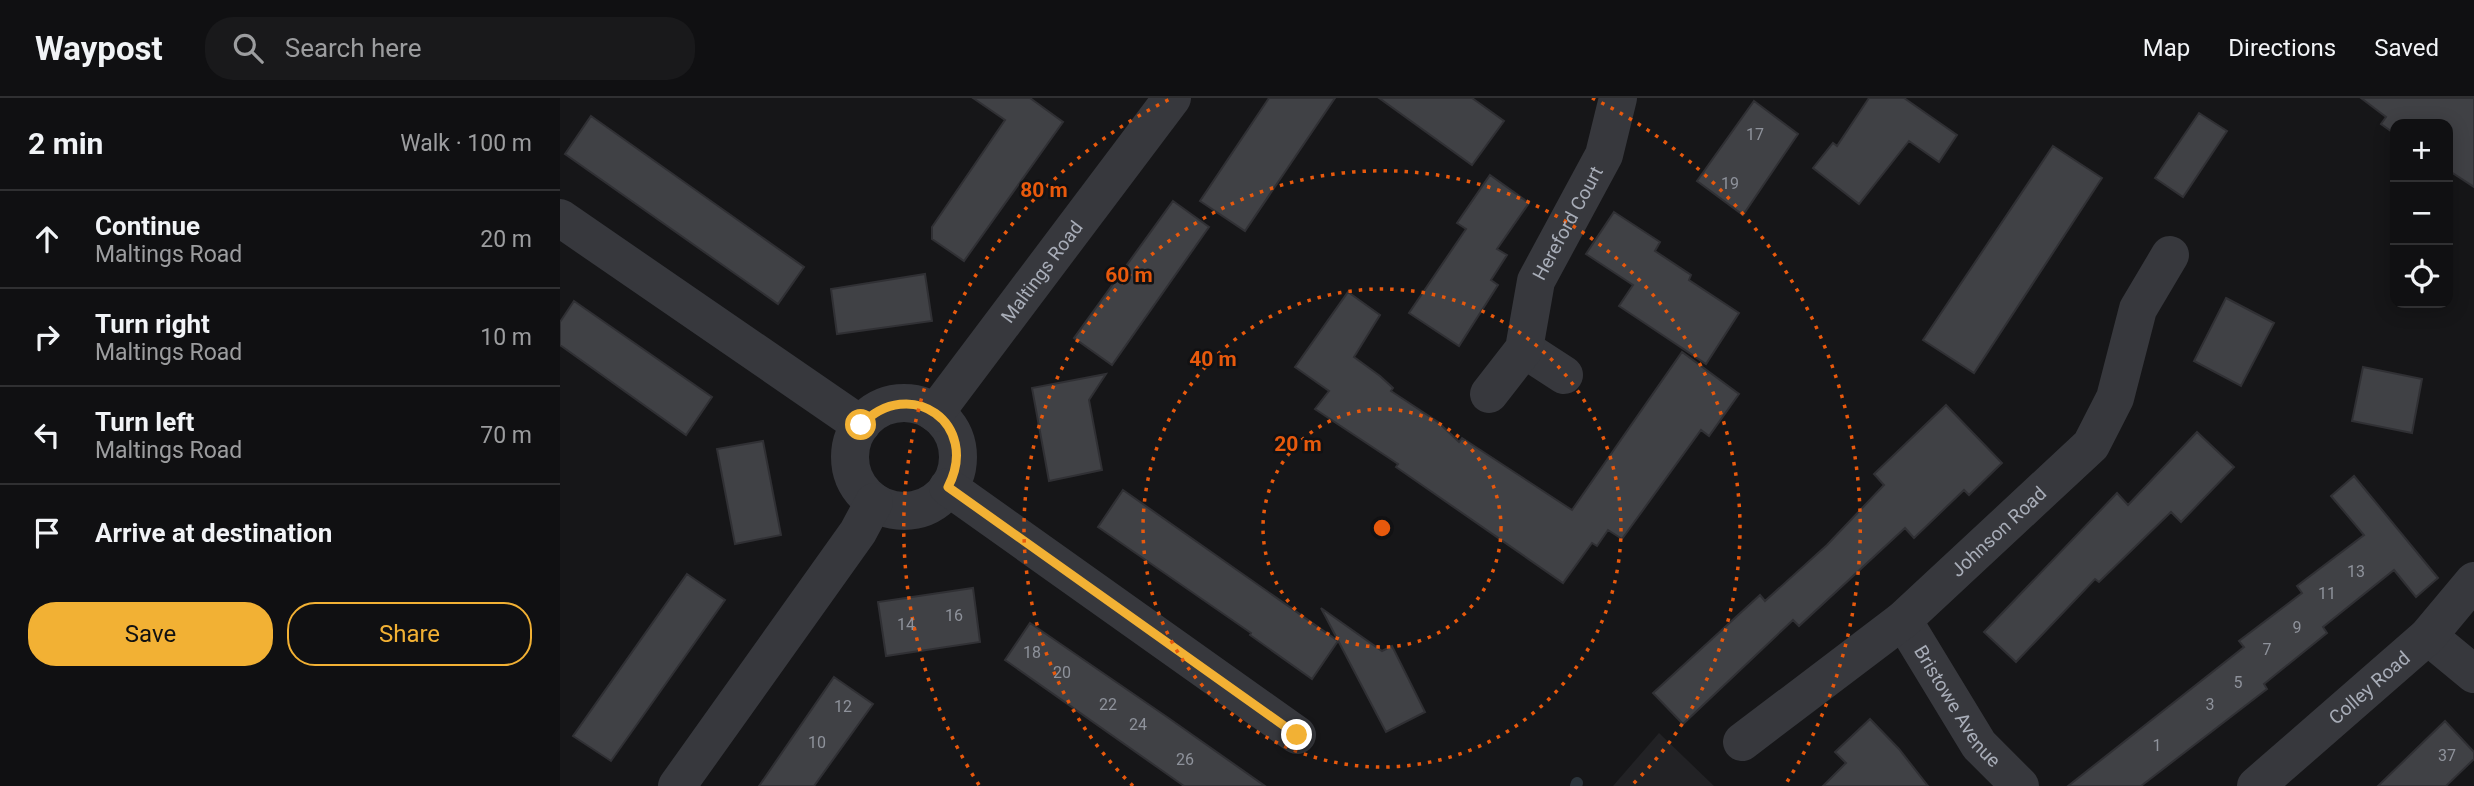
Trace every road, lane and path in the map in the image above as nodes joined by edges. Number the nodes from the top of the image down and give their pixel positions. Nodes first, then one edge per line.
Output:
1 (1172, 98) edge
2 (1618, 98) edge
3 (560, 218) edge
4 (2170, 255) dead end
5 (1524, 349) junction
6 (1564, 374) dead end
7 (1489, 394) dead end
8 (935, 413) junction
9 (861, 425) junction
10 (948, 487) junction
11 (874, 502) junction
12 (2474, 581) edge
13 (1903, 620) junction
14 (2428, 636) junction
15 (2474, 674) edge
16 (1297, 735) dead end
17 (1742, 742) dead end
18 (677, 786) edge
19 (2020, 786) edge
20 (2256, 786) edge

1 - 8 street, Maltings Road
2 - 5 street, Hereford Court
3 - 9 street
4 - 13 street, Johnson Road
5 - 6 street
5 - 7 street, Hereford Court
8 - 9 street
8 - 10 street
9 - 11 street
10 - 11 street
10 - 16 street
11 - 18 street
12 - 14 street, Colley Road
13 - 17 street, Johnson Road
13 - 19 street, Bristowe Avenue
14 - 15 street
14 - 20 street, Colley Road

